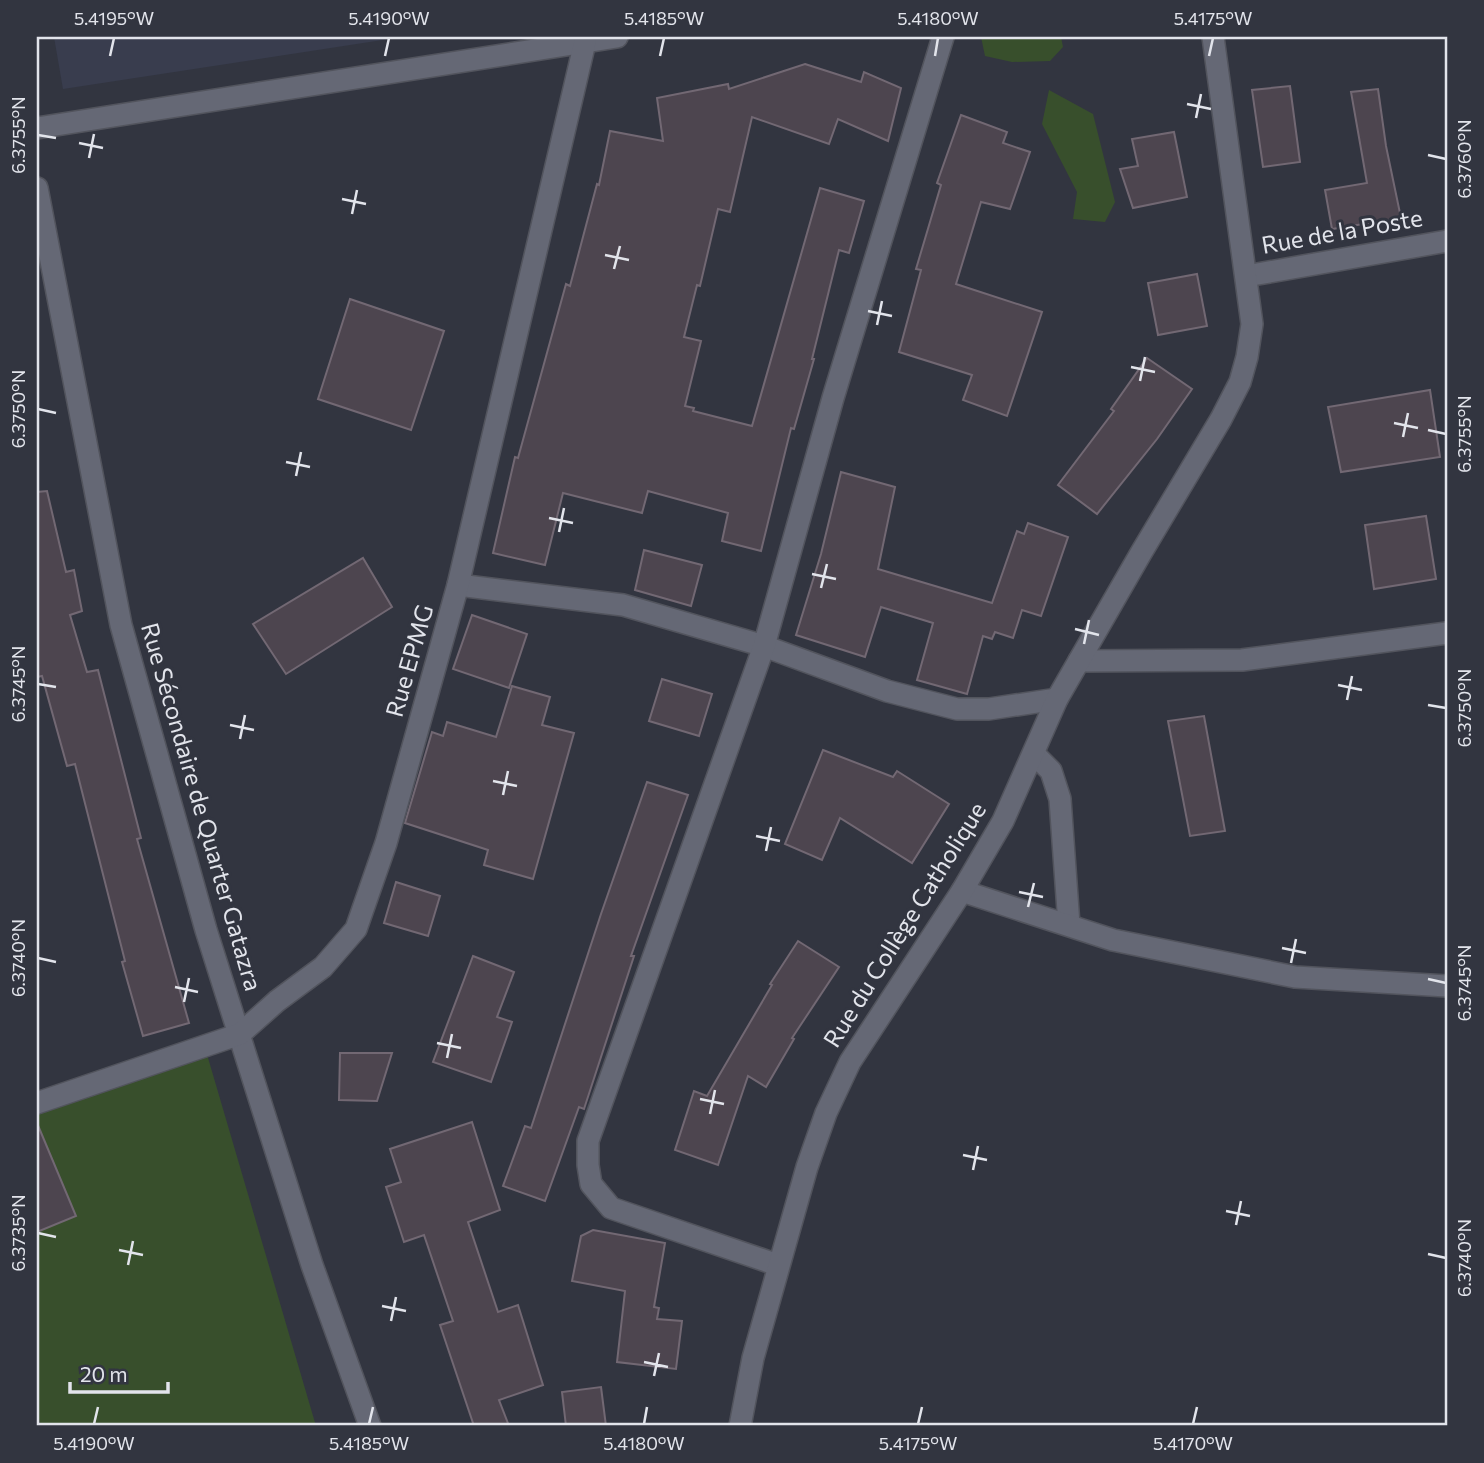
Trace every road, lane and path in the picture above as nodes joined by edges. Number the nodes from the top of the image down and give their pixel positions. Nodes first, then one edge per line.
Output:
1 (617, 37) edge
2 (943, 37) edge
3 (1213, 37) edge
4 (585, 42) junction
5 (37, 128) edge
6 (37, 188) edge
7 (1447, 241) edge
8 (1246, 276) junction
9 (458, 585) junction
10 (1447, 634) edge
11 (764, 646) junction
12 (1079, 661) junction
13 (1057, 699) junction
14 (1034, 754) junction
15 (962, 891) junction
16 (1069, 925) junction
17 (1447, 986) edge
18 (240, 1034) junction
19 (37, 1103) edge
20 (778, 1265) junction
21 (370, 1426) edge
22 (740, 1426) edge

1 - 4 street
2 - 11 street
3 - 8 street, Rue du Collège Catholique
4 - 5 street
4 - 9 street, Rue EPMG
6 - 18 street, Rue Sécondaire de Quarter Gatazra
7 - 8 street, Rue de la Poste
8 - 12 street, Rue du Collège Catholique
9 - 11 street
9 - 18 street, Rue EPMG
10 - 12 street
11 - 13 street
11 - 20 street
12 - 13 street, Rue du Collège Catholique
13 - 14 street, Rue du Collège Catholique
14 - 15 street, Rue du Collège Catholique
14 - 16 street
15 - 16 street
15 - 20 street, Rue du Collège Catholique
16 - 17 street
18 - 19 street, Rue EPMG
18 - 21 street, Rue Sécondaire de Quarter Gatazra
20 - 22 street, Rue du Collège Catholique

